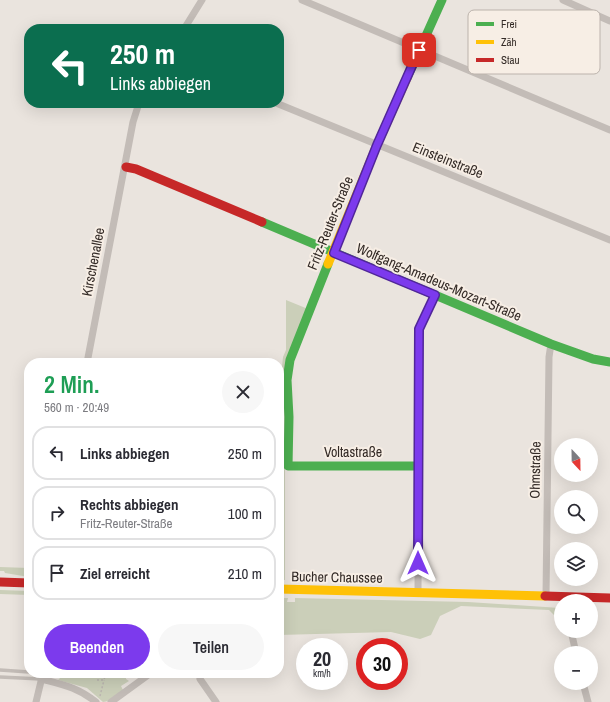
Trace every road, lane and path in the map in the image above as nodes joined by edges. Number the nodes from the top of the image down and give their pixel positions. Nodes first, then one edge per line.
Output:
1 (202, 0) edge
2 (302, 0) edge
3 (442, 0) edge
4 (563, 0) edge
5 (585, 10) edge
6 (600, 17) edge
7 (610, 21) edge
8 (187, 24) edge
9 (419, 50) junction
10 (468, 71) edge
11 (476, 74) edge
12 (284, 106) edge
13 (137, 108) edge
14 (610, 130) edge
15 (377, 145) junction
16 (126, 167) junction
17 (610, 240) edge
18 (334, 253) junction
19 (435, 295) junction
20 (551, 344) junction
21 (88, 358) edge
22 (610, 362) edge
23 (288, 466) joint
24 (418, 466) junction
25 (0, 582) edge
26 (24, 583) edge
27 (284, 589) edge
28 (418, 593) junction
29 (546, 596) junction
30 (554, 597) edge
31 (598, 598) edge
32 (610, 598) edge
33 (0, 670) edge
34 (24, 672) edge
35 (24, 676) edge
36 (0, 677) edge
37 (42, 678) edge
38 (48, 678) edge
39 (144, 678) edge
40 (200, 679) dead end
41 (96, 680) dead end
42 (104, 680) joint
43 (585, 690) edge
44 (98, 700) edge
45 (36, 702) edge
46 (111, 702) edge
47 (216, 702) edge
48 (588, 702) edge

1 - 8 street
2 - 9 street
3 - 9 street, Fritz-Reuter-Straße
4 - 5 street
6 - 7 street
9 - 10 street
9 - 15 street, Fritz-Reuter-Straße
11 - 14 street
12 - 15 street, Einsteinstraße
13 - 16 street, Kirschenallee
15 - 17 street, Einsteinstraße
15 - 18 street, Fritz-Reuter-Straße
16 - 18 street, Wolfgang-Amadeus-Mozart-Straße
16 - 21 street, Kirschenallee
18 - 19 street, Wolfgang-Amadeus-Mozart-Straße
18 - 23 street, Fritz-Reuter-Straße
19 - 20 street, Wolfgang-Amadeus-Mozart-Straße
19 - 24 street
20 - 22 street, Wolfgang-Amadeus-Mozart-Straße
20 - 29 street, Ohmstraße
23 - 24 street, Voltastraße
24 - 28 street
25 - 26 street
27 - 28 street, Bucher Chaussee
28 - 29 street, Bucher Chaussee
29 - 30 street, Bucher Chaussee
31 - 32 street, Bucher Chaussee
33 - 34 lane
35 - 36 lane
37 - 45 street
38 - 44 street
39 - 46 street
40 - 47 street
41 - 42 path
42 - 44 path
43 - 48 street

